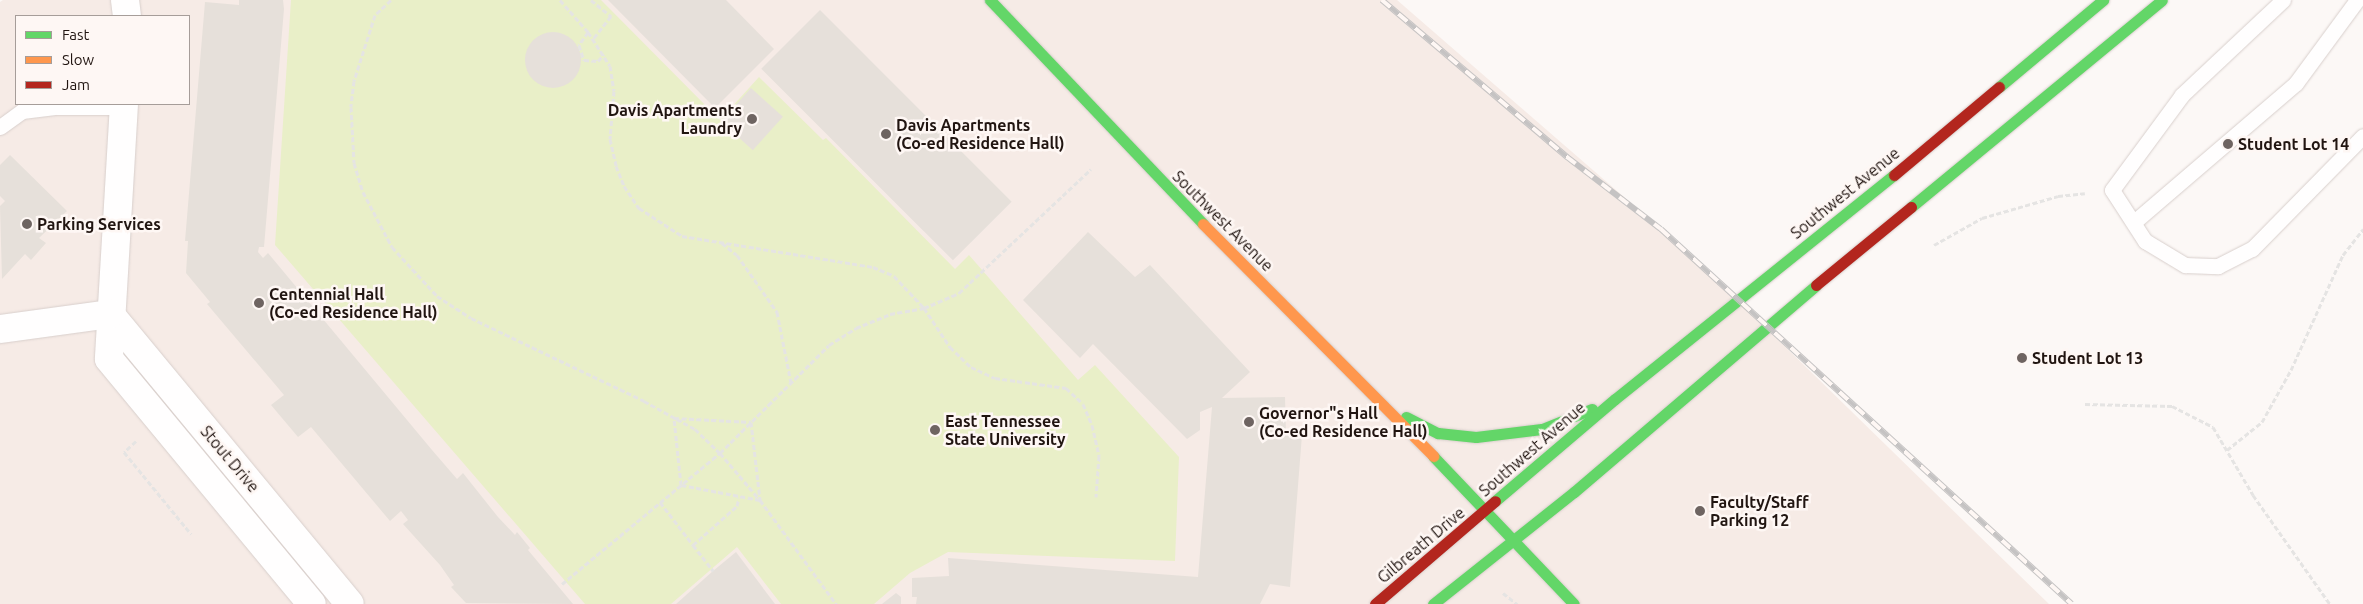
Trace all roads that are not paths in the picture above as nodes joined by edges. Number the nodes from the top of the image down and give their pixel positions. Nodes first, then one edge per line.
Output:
1 (125, 0) edge
2 (990, 0) edge
3 (2103, 0) edge
4 (2162, 0) edge
5 (2283, 0) edge
6 (2357, 0) edge
7 (127, 15) edge
8 (124, 105) edge
9 (0, 127) edge
10 (2363, 136) edge
11 (2134, 222) junction
12 (110, 314) junction
13 (0, 329) edge
14 (1615, 399) junction
15 (1389, 409) junction
16 (1488, 511) junction
17 (287, 528) junction
18 (1515, 539) junction
19 (264, 545) junction
20 (312, 604) edge
21 (350, 604) edge
22 (1375, 604) edge
23 (1433, 604) edge
24 (1574, 604) edge

1 - 7 street
2 - 15 street, Southwest Avenue
3 - 14 street, Southwest Avenue
4 - 18 street
5 - 11 lane
6 - 11 lane
8 - 9 lane
8 - 12 street, Stout Drive
10 - 11 lane
12 - 13 street
12 - 17 street, Stout Drive
12 - 19 street, Stout Drive
14 - 15 street
14 - 16 street, Southwest Avenue
15 - 16 street, Southwest Avenue
16 - 18 street
16 - 22 street, Gilbreath Drive
17 - 19 lane
17 - 21 street, Stout Drive
18 - 23 street
18 - 24 street
19 - 20 street, Stout Drive

